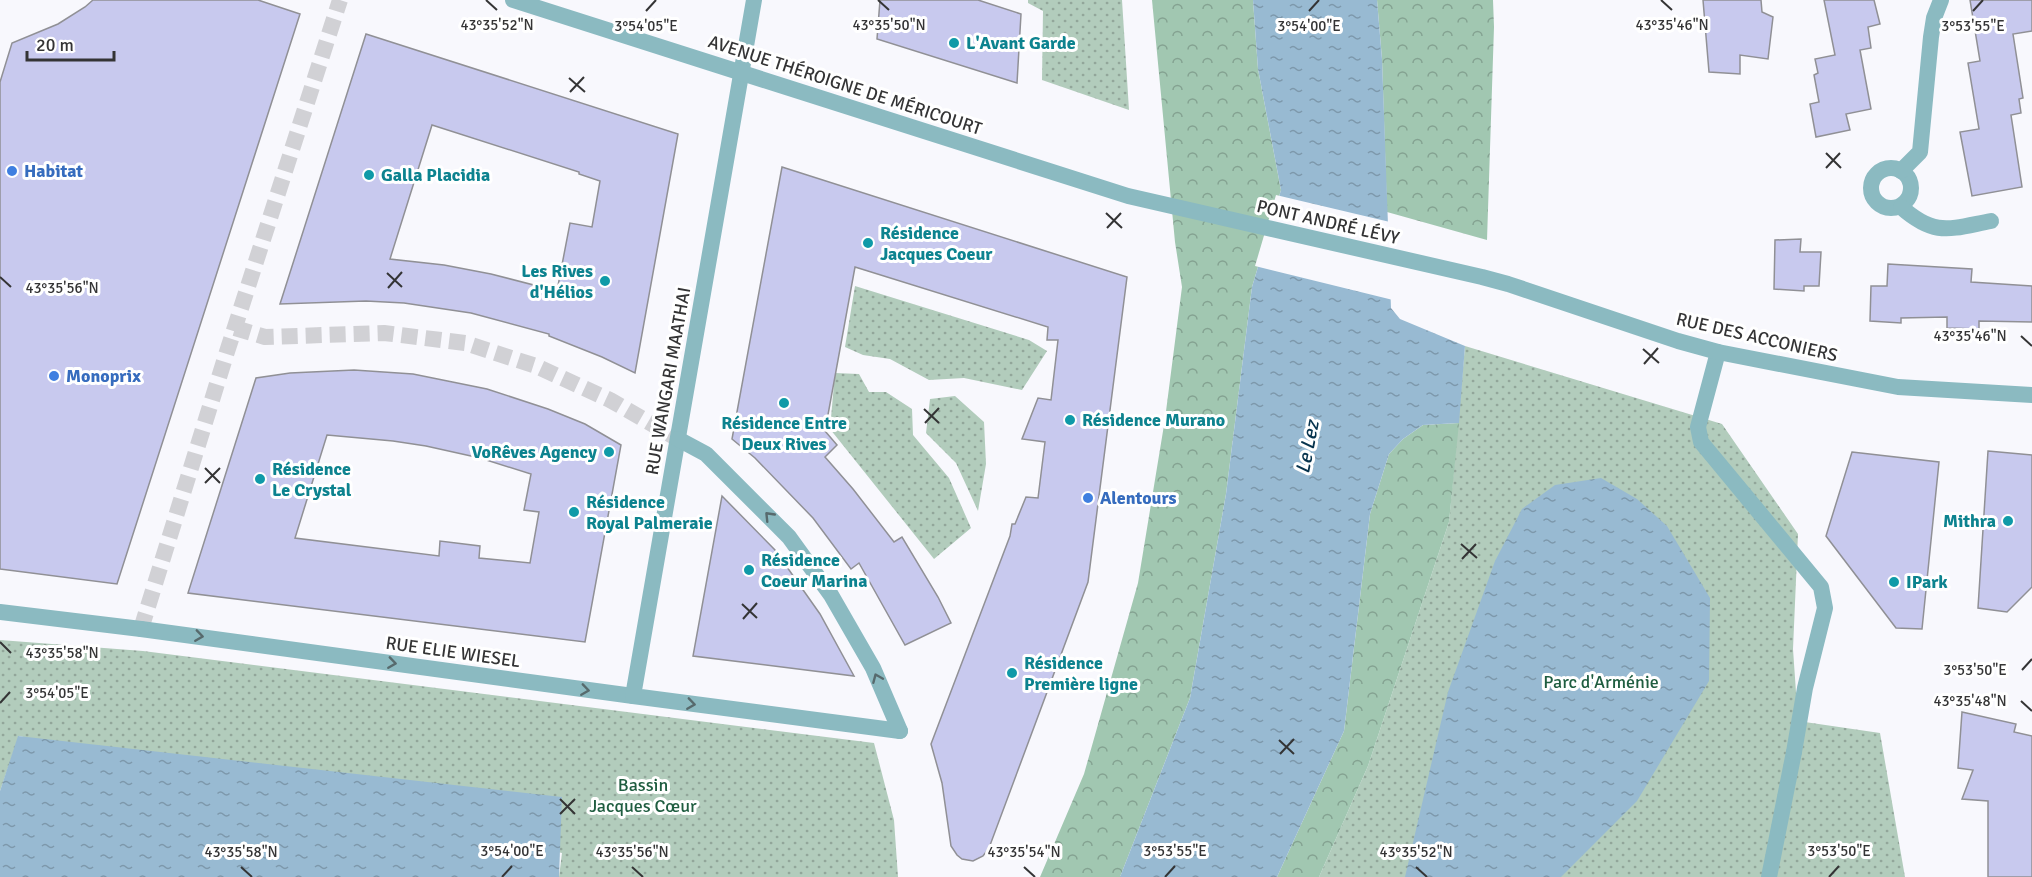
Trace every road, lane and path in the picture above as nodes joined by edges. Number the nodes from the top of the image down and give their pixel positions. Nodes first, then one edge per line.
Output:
1 (513, 0) edge
2 (754, 0) edge
3 (1941, 0) edge
4 (741, 73) junction
5 (1901, 171) junction
6 (1166, 205) joint
7 (1901, 207) junction
8 (1991, 221) dead end
9 (1482, 277) joint
10 (1718, 352) junction
11 (2032, 395) edge
12 (678, 439) junction
13 (0, 612) edge
14 (633, 696) junction
15 (1769, 877) edge

1 - 4 street, AVENUE THÉROIGNE DE MÉRICOURT
2 - 4 street, RUE WANGARI MAATHAI
3 - 5 street
4 - 6 street, AVENUE THÉROIGNE DE MÉRICOURT
4 - 12 street, RUE WANGARI MAATHAI
5 - 7 street
5 - 7 street
6 - 9 street, PONT ANDRÉ LÉVY
7 - 8 street
9 - 10 street, RUE DES ACCONIERS
10 - 11 street, RUE DES ACCONIERS
10 - 15 street
12 - 14 street, RUE WANGARI MAATHAI
14 -> 12 street, RUE ELIE WIESEL
13 -> 14 street, RUE ELIE WIESEL

